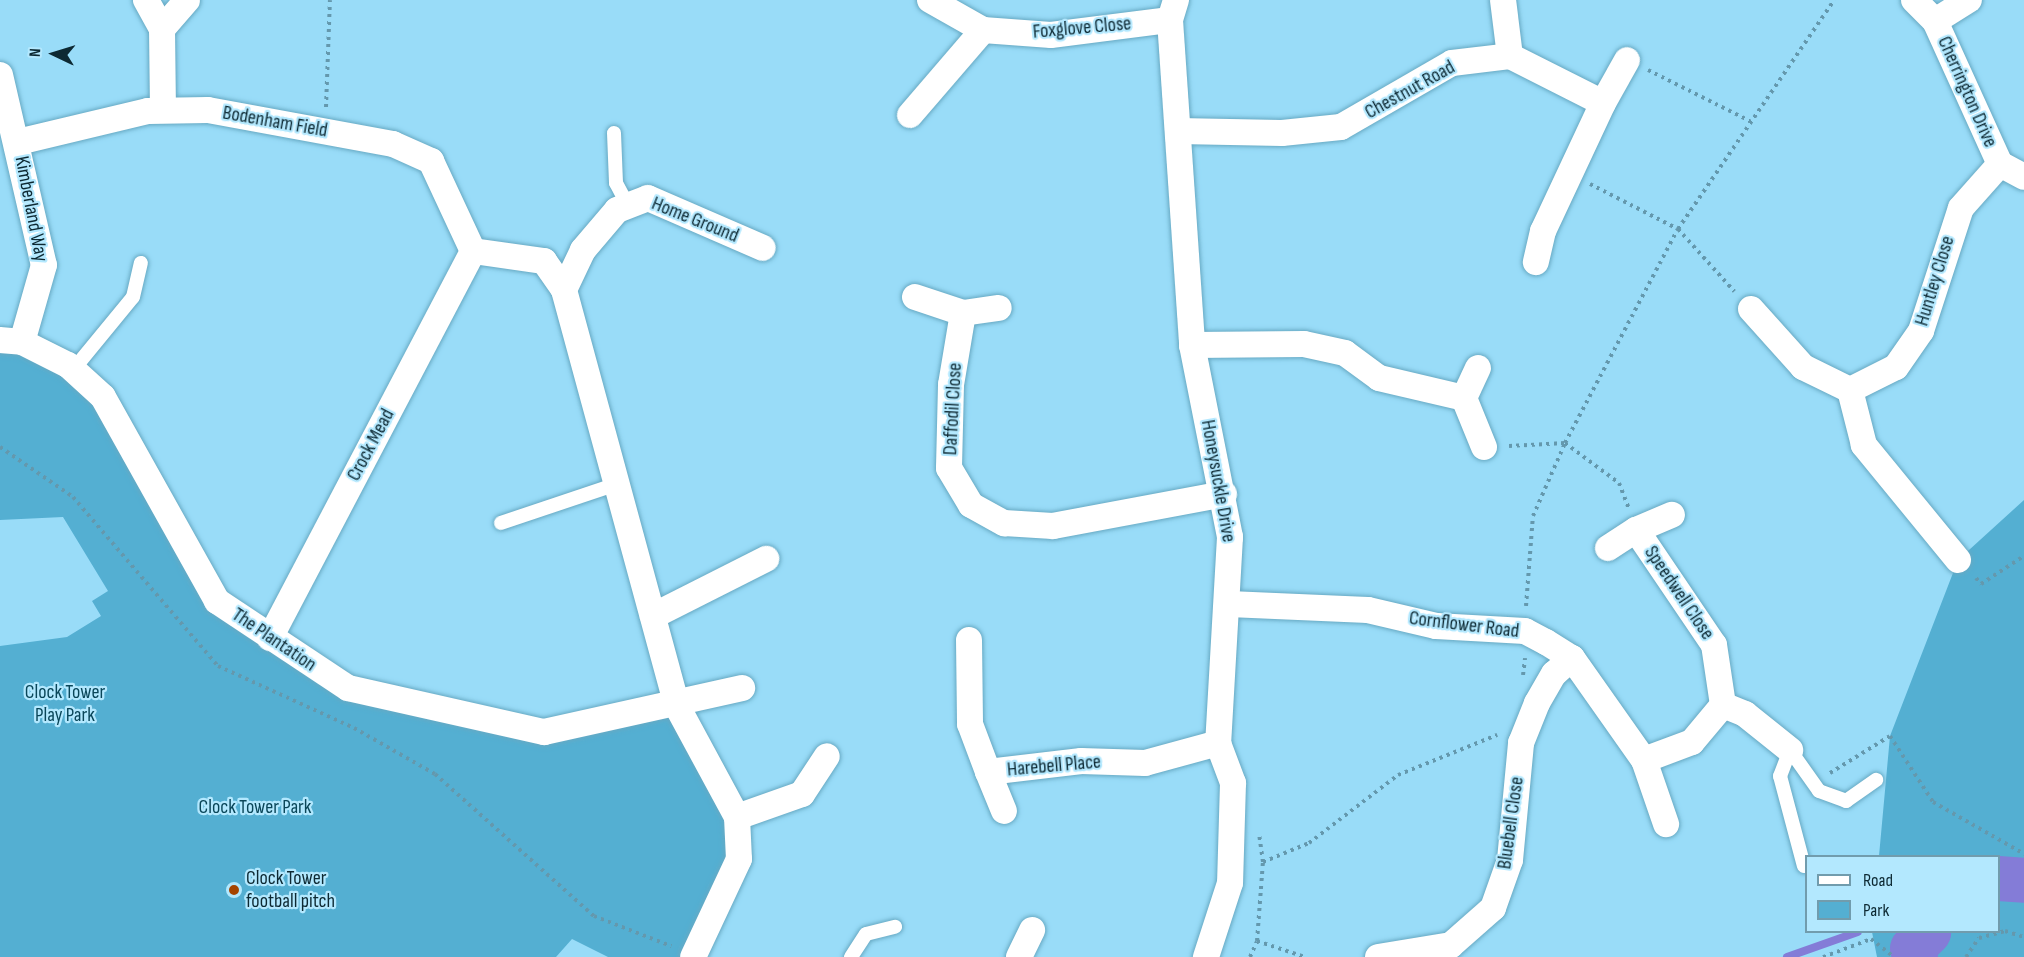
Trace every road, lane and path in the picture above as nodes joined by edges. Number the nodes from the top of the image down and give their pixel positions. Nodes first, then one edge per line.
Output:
1 (146, 0) edge
2 (187, 0) edge
3 (330, 0) edge
4 (930, 0) edge
5 (1503, 0) edge
6 (1834, 0) edge
7 (1914, 0) edge
8 (1969, 0) edge
9 (1173, 10) edge
10 (1935, 21) junction
11 (162, 29) junction
12 (983, 30) junction
13 (1510, 56) junction
14 (1627, 60) joint
15 (0, 75) edge
16 (1603, 103) junction
17 (163, 110) junction
18 (910, 115) dead end
19 (1750, 121) junction
20 (1178, 130) junction
21 (325, 131) junction
22 (614, 133) dead end
23 (18, 142) junction
24 (2000, 164) junction
25 (1570, 174) junction
26 (2024, 177) edge
27 (628, 206) junction
28 (1678, 230) junction
29 (763, 248) dead end
30 (473, 251) junction
31 (141, 262) dead end
32 (1536, 262) dead end
33 (564, 291) junction
34 (915, 297) dead end
35 (999, 308) dead end
36 (1751, 309) joint
37 (963, 313) junction
38 (11, 341) edge
39 (1192, 345) junction
40 (1478, 368) dead end
41 (73, 370) junction
42 (1850, 390) junction
43 (1464, 398) junction
44 (1565, 442) junction
45 (0, 447) edge
46 (1484, 447) joint
47 (617, 484) junction
48 (1224, 494) junction
49 (1672, 515) dead end
50 (501, 523) dead end
51 (1636, 530) junction
52 (1608, 548) dead end
53 (2024, 556) edge
54 (766, 559) dead end
55 (1958, 560) dead end
56 (1981, 584) dead end
57 (1229, 604) junction
58 (653, 616) junction
59 (1525, 631) junction
60 (270, 638) junction
61 (969, 640) dead end
62 (1572, 658) junction
63 (1522, 685) dead end
64 (742, 688) dead end
65 (1723, 705) junction
66 (677, 706) junction
67 (1504, 724) dead end
68 (1218, 743) junction
69 (1790, 750) junction
70 (827, 756) dead end
71 (1644, 760) junction
72 (988, 772) junction
73 (1876, 780) dead end
74 (1004, 811) dead end
75 (737, 817) junction
76 (1666, 824) dead end
77 (1263, 862) dead end
78 (1804, 866) dead end
79 (895, 927) dead end
80 (1032, 930) dead end
81 (2000, 932) edge
82 (1997, 933) edge
83 (2024, 936) edge
84 (1257, 941) dead end
85 (693, 956) edge
86 (851, 957) edge
87 (1019, 957) edge
88 (1206, 957) edge
89 (1305, 957) edge
90 (1378, 957) edge
91 (1823, 957) edge
92 (1894, 957) edge
93 (1966, 957) edge

1 - 11 street
2 - 11 street
3 - 21 path
4 - 12 street, Foxglove Close
5 - 13 street
6 - 19 path
7 - 10 street, Cherrington Drive
8 - 10 street
9 - 12 street, Foxglove Close
9 - 20 street, Honeysuckle Drive
10 - 24 street, Cherrington Drive
11 - 17 street
12 - 18 street
13 - 16 street
13 - 20 street, Chestnut Road
14 - 16 street
14 - 19 path
15 - 23 street, Kimberland Way
16 - 25 street
17 - 21 street, Bodenham Field
17 - 23 street, Bodenham Field
19 - 28 path
20 - 39 street, Honeysuckle Drive
21 - 30 street, Bodenham Field
22 - 27 lane
23 - 38 street, Kimberland Way
24 - 26 street, Cherrington Drive
24 - 42 street, Huntley Close
25 - 28 path
25 - 32 street
27 - 29 street, Home Ground
27 - 33 street, Home Ground
28 - 36 path
28 - 44 path
30 - 33 street
30 - 60 street, Crock Mead
31 - 41 lane
33 - 47 street
34 - 37 street
35 - 37 street
36 - 42 street
37 - 48 street, Daffodil Close
38 - 41 street, The Plantation
39 - 43 street
39 - 48 street, Honeysuckle Drive
40 - 43 street
41 - 60 street, The Plantation
42 - 55 street
43 - 46 street
44 - 46 path
44 - 51 path
44 - 59 path
45 - 85 path
47 - 50 lane
47 - 58 street
48 - 57 street, Honeysuckle Drive
49 - 51 street, Speedwell Close
51 - 52 street
51 - 65 street, Speedwell Close
53 - 56 path
54 - 58 street
57 - 59 street, Cornflower Road
57 - 68 street, Honeysuckle Drive
58 - 66 street
59 - 62 street, Cornflower Road
59 - 63 path
60 - 66 street, The Plantation
61 - 72 street, Harebell Place
62 - 71 street, Cornflower Road
62 - 90 street, Bluebell Close
64 - 66 street, The Plantation
65 - 69 street
65 - 71 street
66 - 75 street
67 - 77 path
68 - 72 street, Harebell Place
68 - 88 street, Honeysuckle Drive
69 - 73 lane
69 - 78 lane
70 - 75 street
71 - 76 street, Cornflower Road
72 - 74 street
75 - 85 street
79 - 86 lane
80 - 87 street
81 - 83 path
82 - 93 path
84 - 89 path
91 - 92 path

